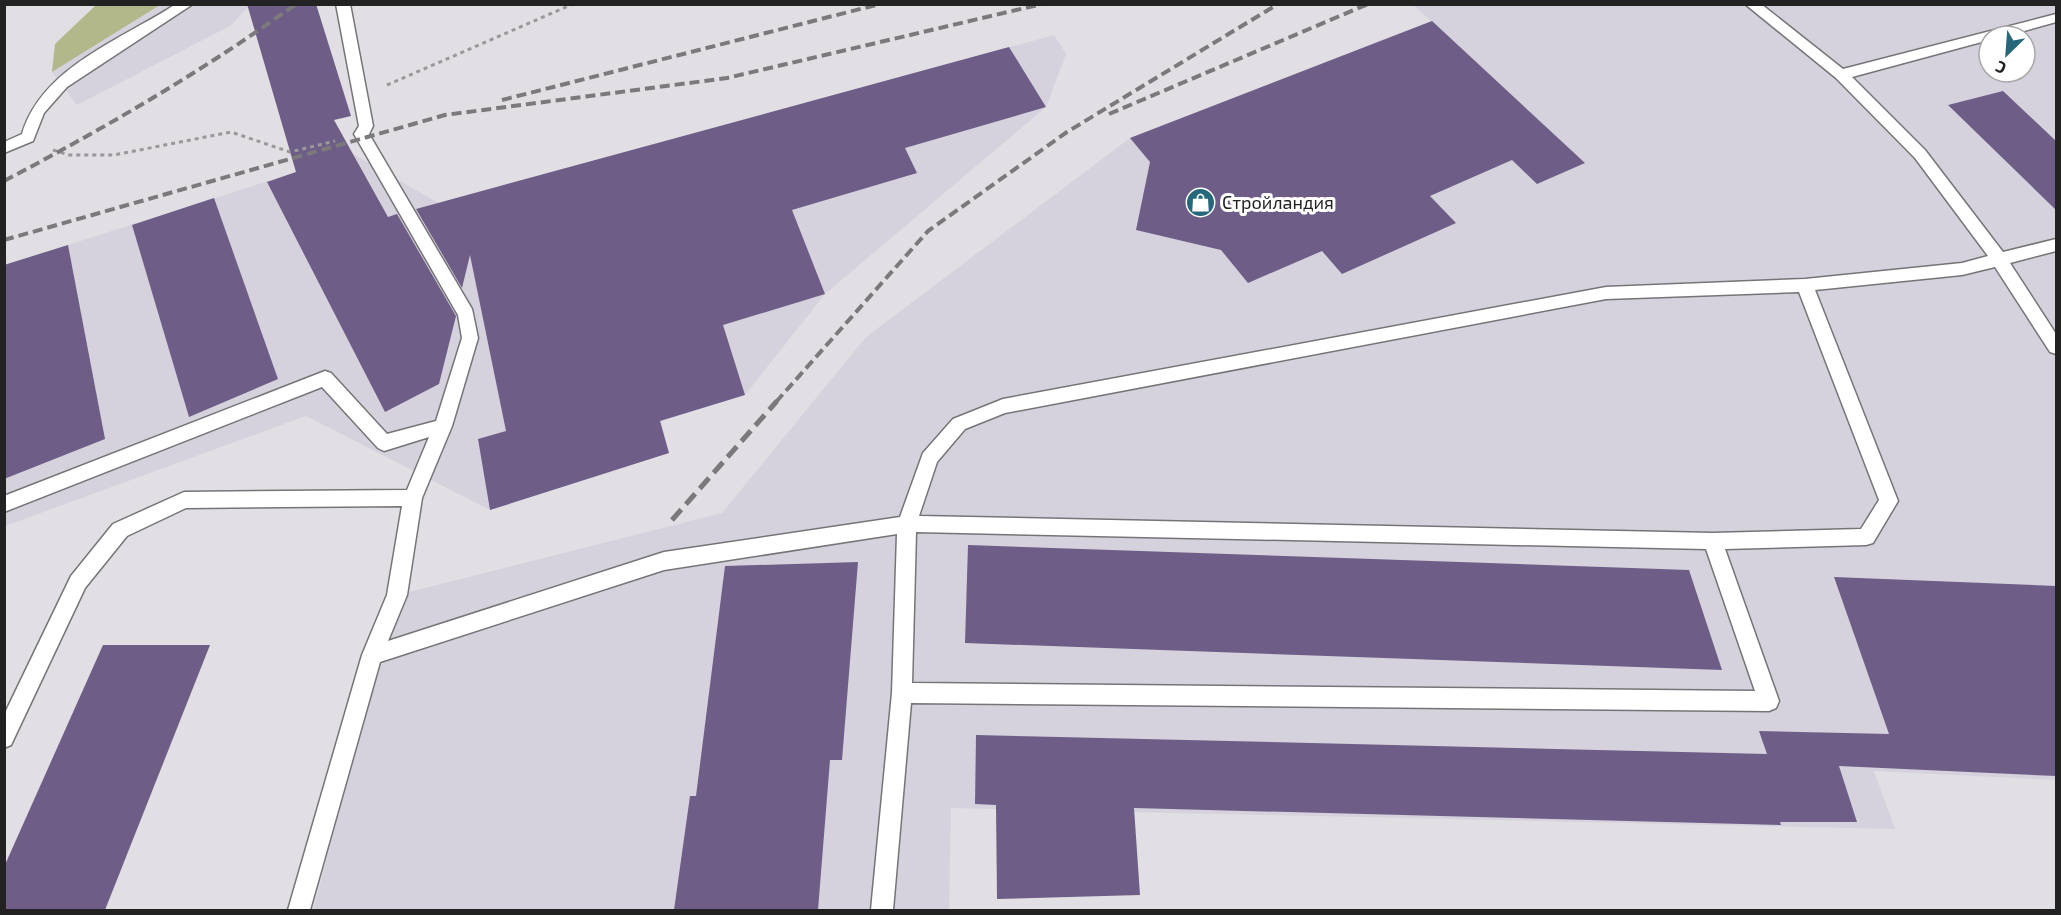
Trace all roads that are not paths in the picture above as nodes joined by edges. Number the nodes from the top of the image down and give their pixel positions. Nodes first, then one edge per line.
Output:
1 (186, 4) edge
2 (343, 4) edge
3 (1752, 4) edge
4 (2056, 18) edge
5 (1841, 75) junction
6 (4, 148) edge
7 (2056, 245) edge
8 (1999, 260) junction
9 (1805, 285) junction
10 (2056, 347) edge
11 (443, 426) junction
12 (412, 498) junction
13 (4, 504) edge
14 (907, 524) junction
15 (1713, 541) junction
16 (372, 655) junction
17 (902, 693) junction
18 (4, 738) edge
19 (300, 910) edge
20 (882, 910) edge

1 - 6 lane
2 - 11 lane
3 - 5 lane
4 - 5 lane
5 - 8 lane
7 - 8 lane
8 - 9 lane
8 - 10 lane
9 - 14 lane
9 - 15 lane
11 - 12 lane
11 - 13 lane
12 - 16 lane
12 - 18 lane
14 - 15 lane
14 - 16 lane
14 - 17 lane
15 - 17 lane
16 - 19 lane
17 - 20 lane

